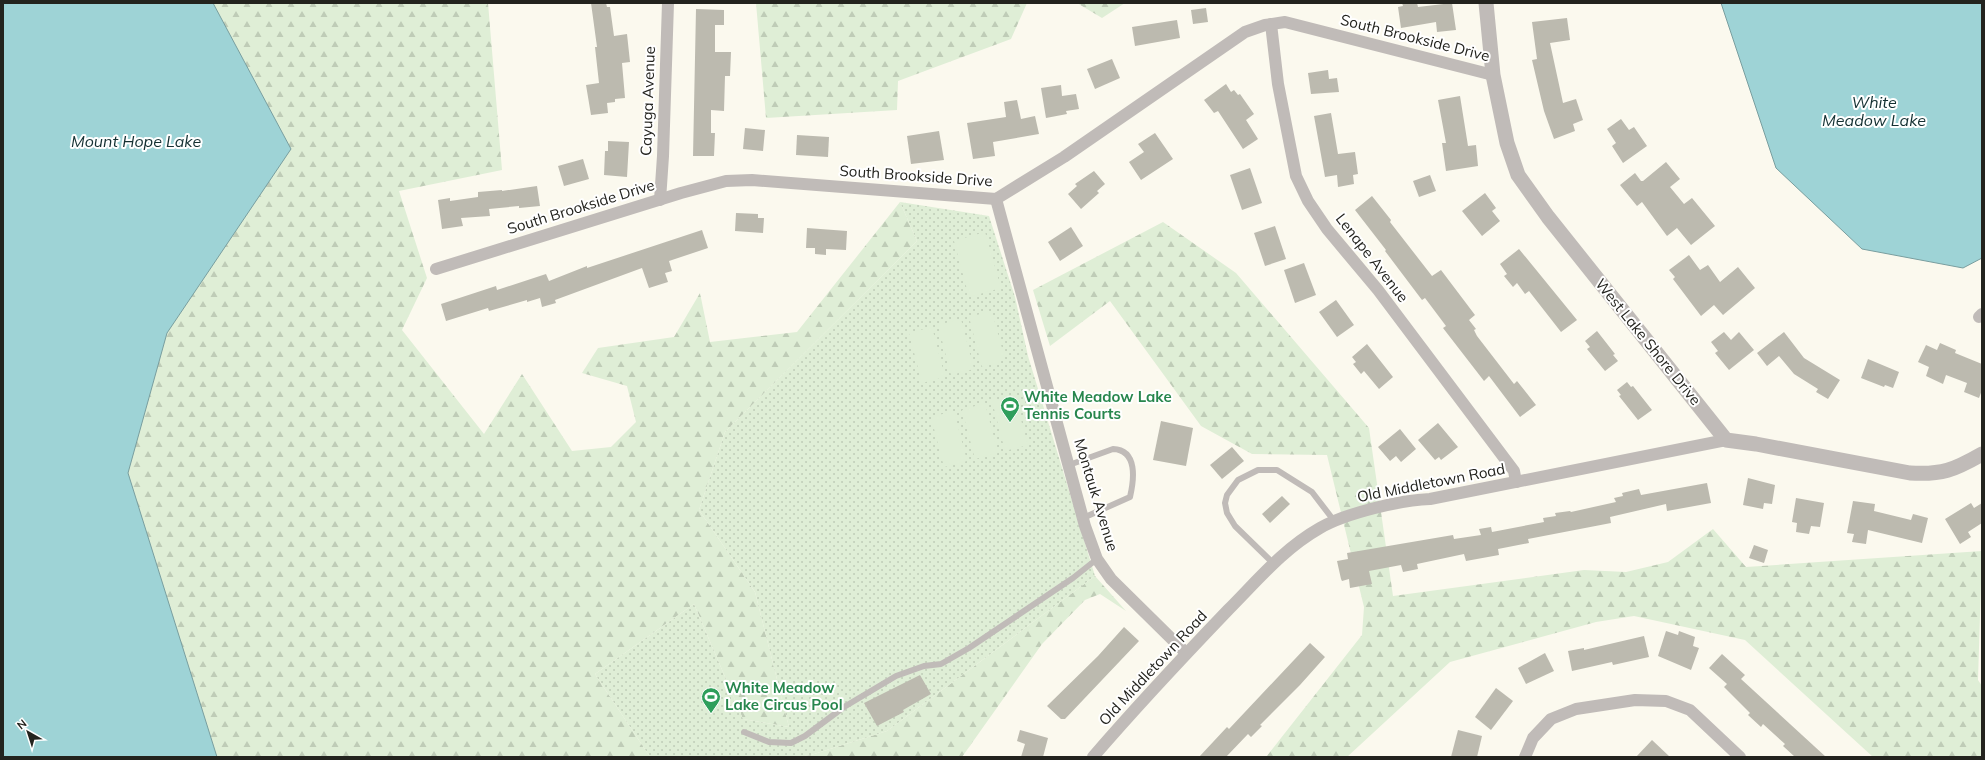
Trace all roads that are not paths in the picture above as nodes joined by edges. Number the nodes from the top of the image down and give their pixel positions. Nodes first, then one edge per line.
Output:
1 (668, 3) edge
2 (1486, 3) edge
3 (1272, 24) junction
4 (1493, 75) junction
5 (996, 199) junction
6 (660, 200) junction
7 (436, 269) dead end
8 (1726, 440) junction
9 (1982, 454) edge
10 (1069, 465) junction
11 (1516, 482) junction
12 (1083, 518) junction
13 (1336, 522) junction
14 (1096, 559) junction
15 (1273, 563) junction
16 (1186, 653) junction
17 (744, 732) dead end
18 (1093, 757) edge
19 (1525, 757) edge
20 (1740, 757) edge

1 - 6 street, Cayuga Avenue
2 - 4 street, West Lake Shore Drive
3 - 4 street, South Brookside Drive
3 - 5 street, South Brookside Drive
3 - 11 street, Lenape Avenue
4 - 8 street, West Lake Shore Drive
5 - 6 street, South Brookside Drive
5 - 10 street, Montauk Avenue
6 - 7 street, South Brookside Drive
8 - 9 street
8 - 11 street, Old Middletown Road
10 - 12 street, Montauk Avenue
10 - 12 lane
11 - 13 street, Old Middletown Road
12 - 14 street, Montauk Avenue
13 - 15 street, Old Middletown Road
13 - 15 lane
14 - 16 street, Montauk Avenue
14 - 17 lane
15 - 16 street, Old Middletown Road
16 - 18 street, Old Middletown Road
19 - 20 street

